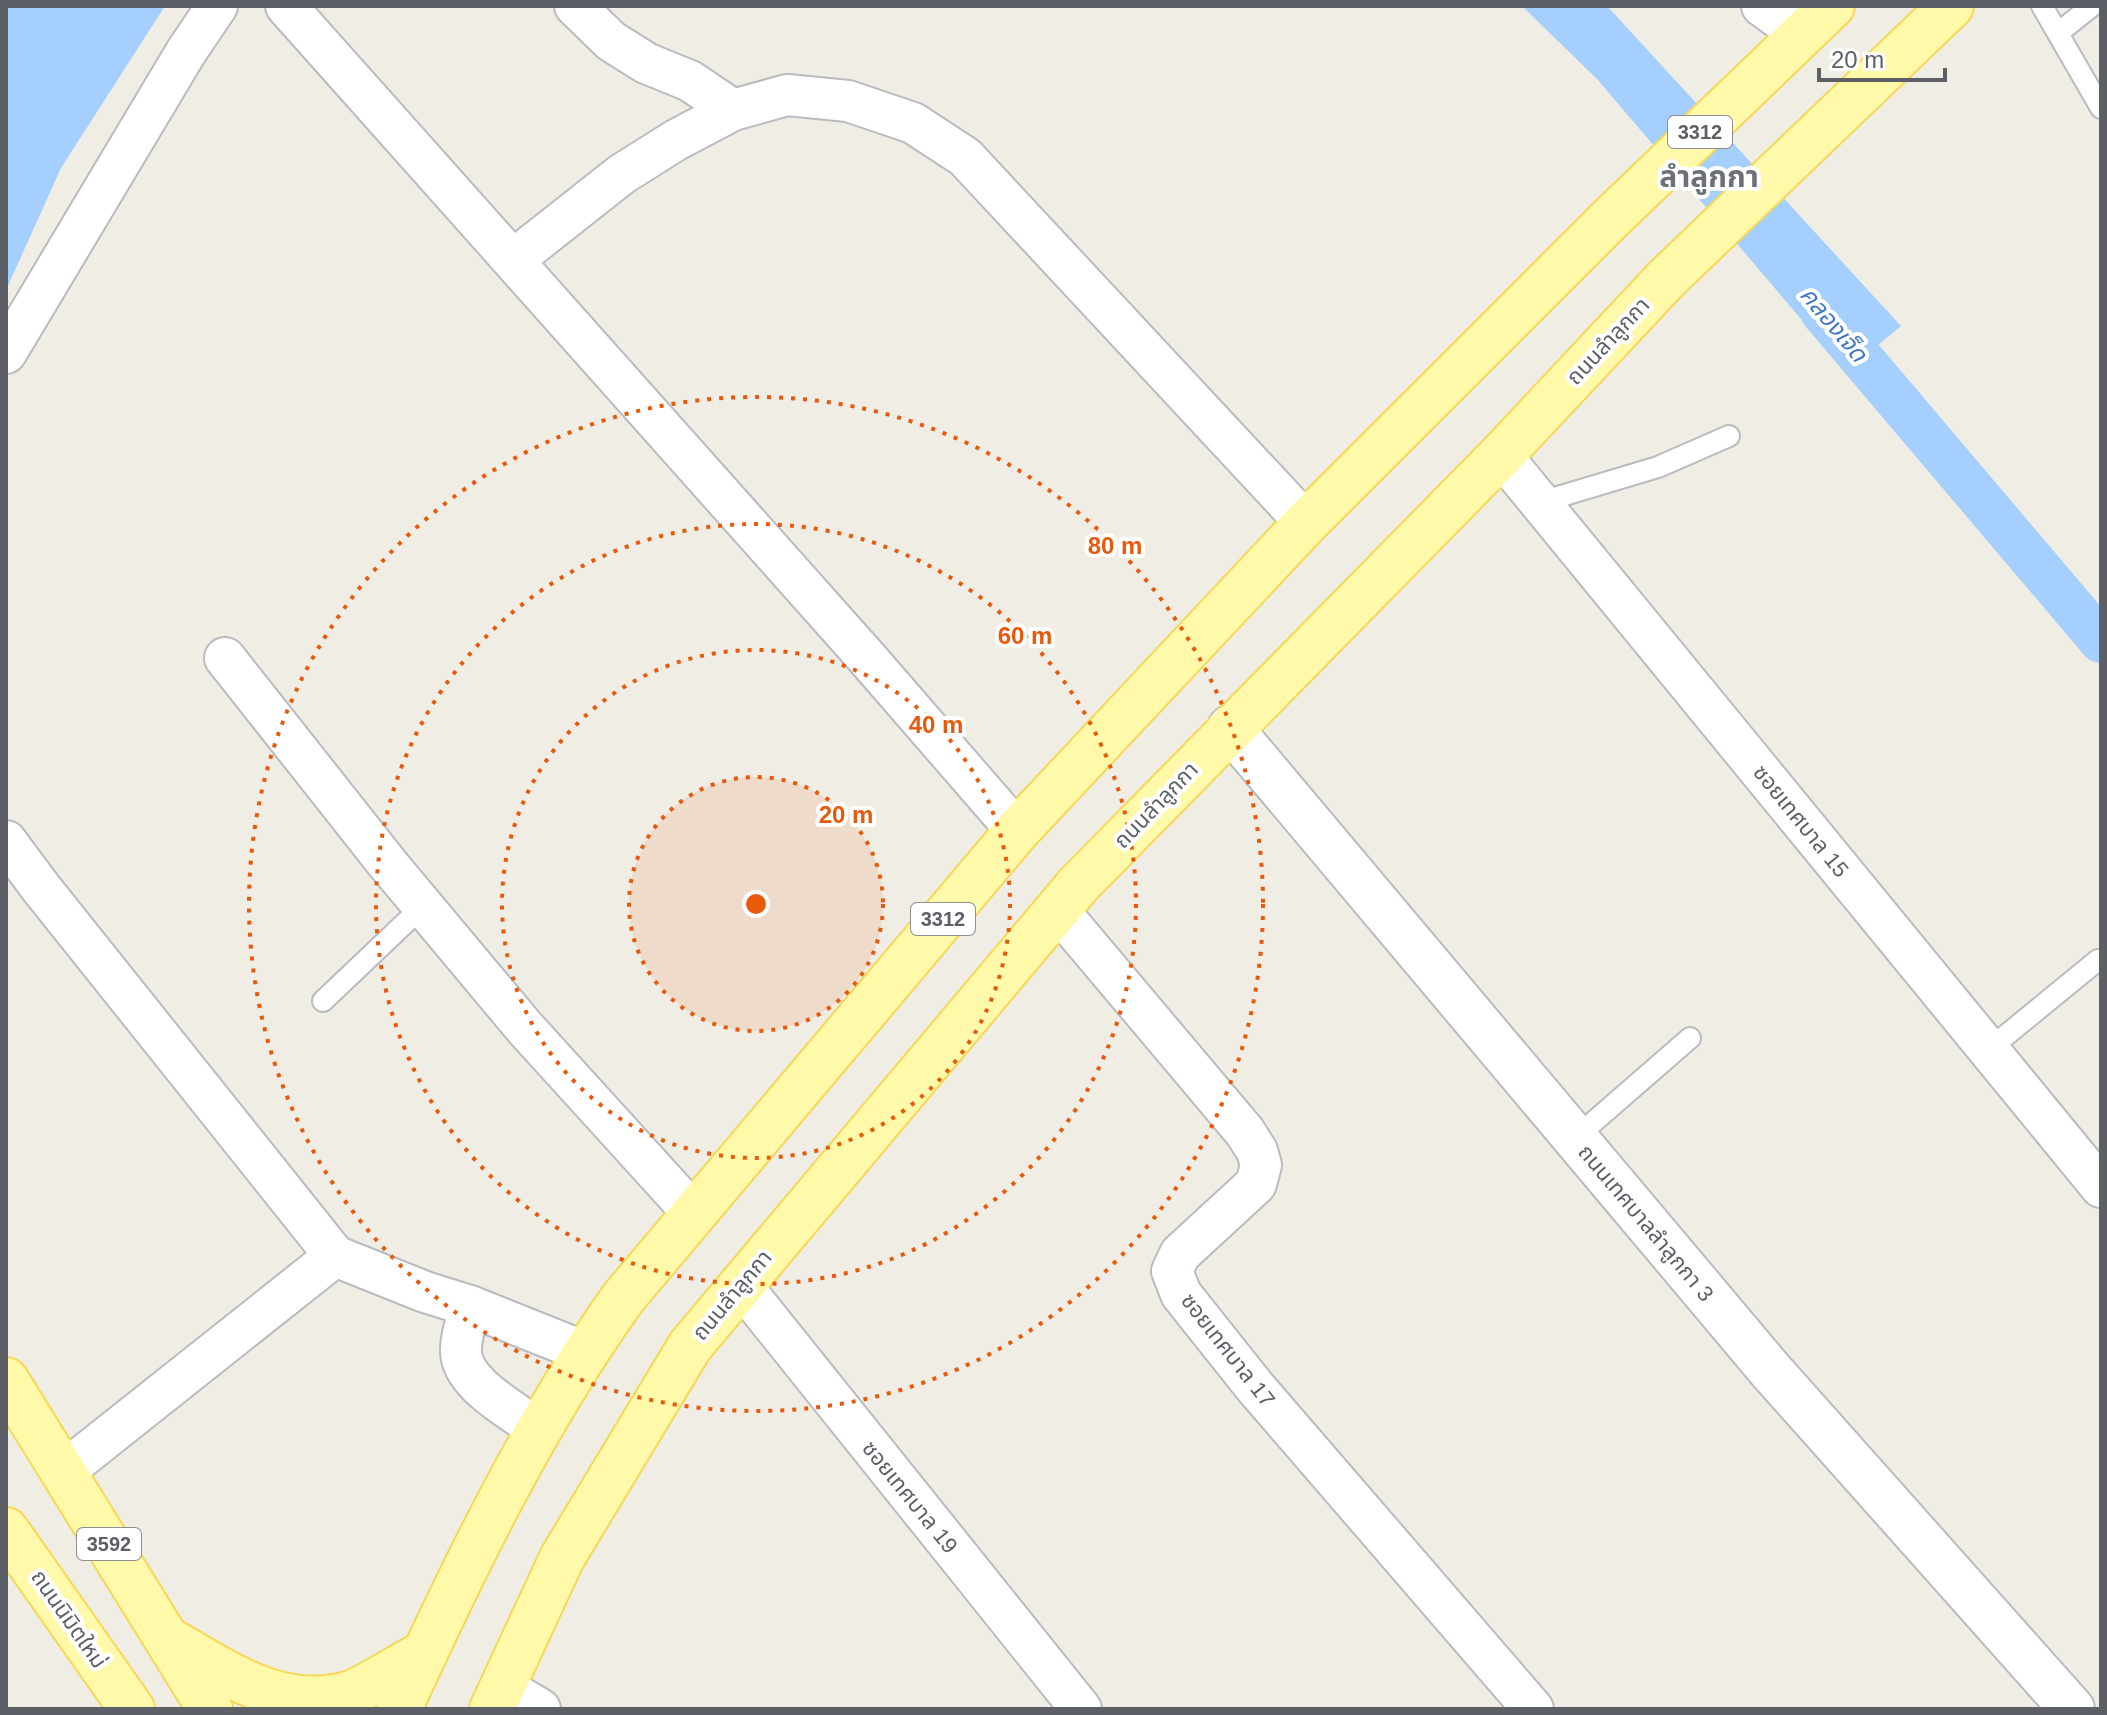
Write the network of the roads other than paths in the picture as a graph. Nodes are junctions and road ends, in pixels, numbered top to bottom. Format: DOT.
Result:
graph roads {
  1 [pos="217,6"];
  2 [pos="286,6"];
  3 [pos="575,6"];
  4 [pos="1762,6"];
  5 [pos="1951,6"];
  6 [pos="2042,6"];
  7 [pos="2092,6"];
  8 [pos="1808,29"];
  9 [pos="2058,33"];
  10 [pos="2101,108"];
  11 [pos="733,110"];
  12 [pos="513,260"];
  13 [pos="6,353"];
  14 [pos="1729,436"];
  15 [pos="1501,455"];
  16 [pos="1541,502"];
  17 [pos="1306,523"];
  18 [pos="225,658"];
  19 [pos="1230,728"];
  20 [pos="1017,831"];
  21 [pos="6,841"];
  22 [pos="423,906"];
  23 [pos="1058,910"];
  24 [pos="2098,960"];
  25 [pos="323,1001"];
  26 [pos="1690,1038"];
  27 [pos="1988,1050"];
  28 [pos="1575,1138"];
  29 [pos="2101,1187"];
  30 [pos="694,1214"];
  31 [pos="335,1256"];
  32 [pos="741,1285"];
  33 [pos="470,1306"];
  34 [pos="585,1352"];
  35 [pos="6,1380"];
  36 [pos="538,1429"];
  37 [pos="63,1472"];
  38 [pos="6,1530"];
  39 [pos="169,1640"];
  40 [pos="425,1653"];
  41 [pos="497,1698"];
  42 [pos="132,1709"];
  43 [pos="210,1709"];
  44 [pos="399,1709"];
  45 [pos="540,1709"];
  46 [pos="1081,1709"];
  47 [pos="1533,1709"];
  48 [pos="2072,1709"];
  1 -- 13 [label="street"];
  2 -- 12 [label="street"];
  3 -- 11 [label="street"];
  4 -- 8 [label="street"];
  5 -- 15 [label="main road, ถนนลำลูกกา"];
  6 -- 9 [label="lane"];
  7 -- 9 [label="lane"];
  8 -- 17 [label="main road, 3312"];
  9 -- 10 [label="lane"];
  11 -- 12 [label="street"];
  11 -- 17 [label="street"];
  12 -- 20 [label="street"];
  14 -- 16 [label="lane"];
  15 -- 16 [label="street, ซอยเทศบาล 15"];
  15 -- 19 [label="main road, ถนนลำลูกกา"];
  16 -- 27 [label="street, ซอยเทศบาล 15"];
  17 -- 20 [label="main road, 3312"];
  18 -- 22 [label="street"];
  19 -- 23 [label="main road, ถนนลำลูกกา"];
  19 -- 28 [label="street, ถนนเทศบาลลำลูกกา 3"];
  20 -- 30 [label="main road, 3312"];
  21 -- 31 [label="street"];
  22 -- 25 [label="lane"];
  22 -- 30 [label="street"];
  23 -- 32 [label="main road, ถนนลำลูกกา"];
  23 -- 47 [label="street, ซอยเทศบาล 17"];
  24 -- 27 [label="lane"];
  26 -- 28 [label="lane"];
  27 -- 29 [label="street, ซอยเทศบาล 15"];
  28 -- 48 [label="street, ถนนเทศบาลลำลูกกา 3"];
  30 -- 34 [label="main road, 3312"];
  31 -- 33 [label="street"];
  31 -- 37 [label="street"];
  32 -- 41 [label="main road, ถนนลำลูกกา"];
  32 -- 46 [label="street, ซอยเทศบาล 19"];
  33 -- 34 [label="street"];
  33 -- 36 [label="street"];
  34 -- 36 [label="main road, 3312"];
  35 -- 37 [label="main road, 3592"];
  36 -- 40 [label="main road, 3312"];
  37 -- 39 [label="main road, 3592"];
  38 -- 42 [label="main road, ถนนนิมิตใหม่"];
  39 -- 40 [label="main road"];
  39 -- 43 [label="main road, 3592"];
  40 -- 44 [label="main road, 3312"];
  41 -- 45 [label="street"];
}
